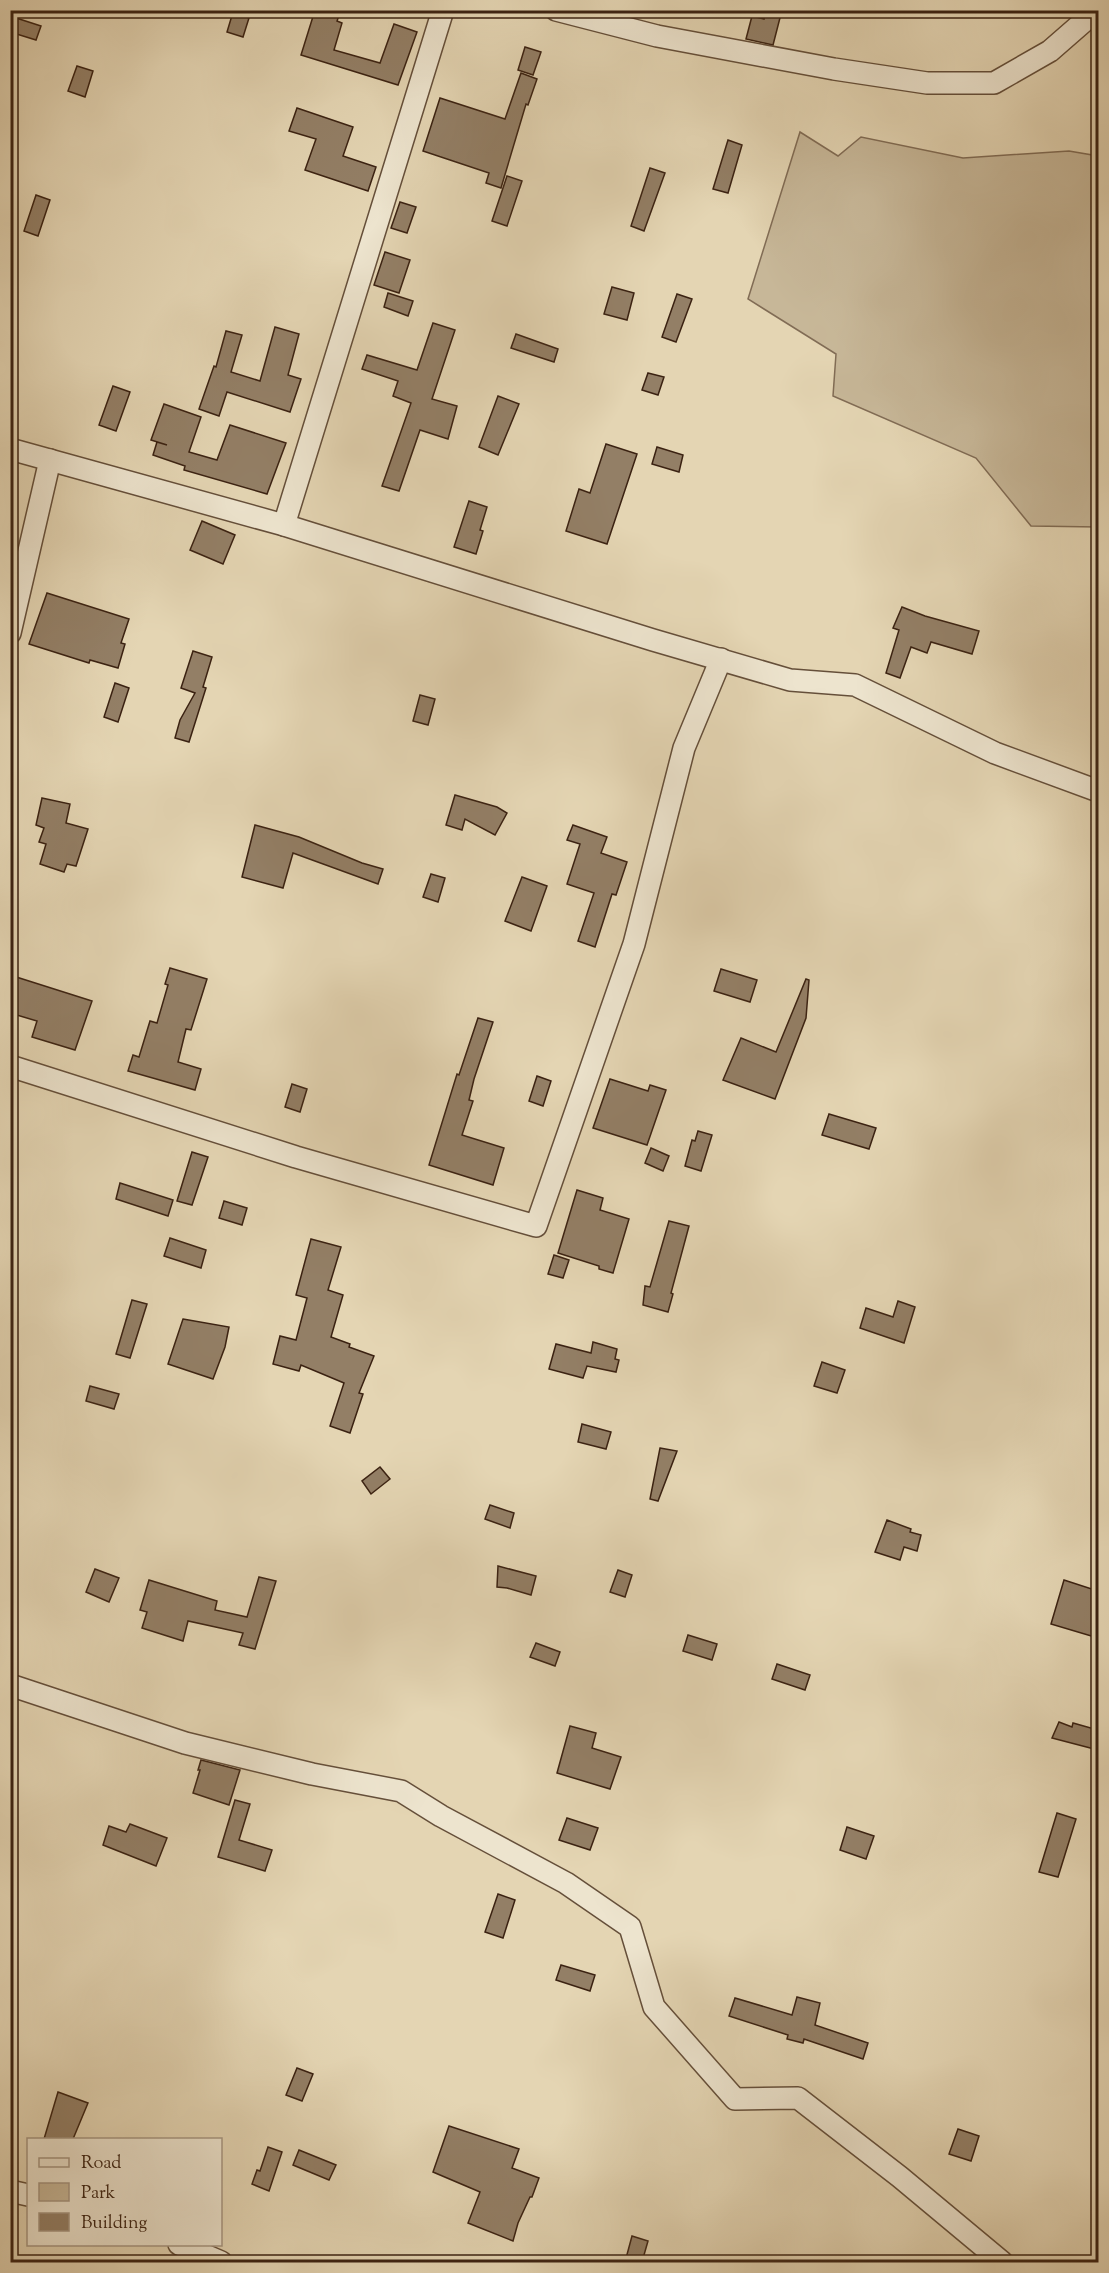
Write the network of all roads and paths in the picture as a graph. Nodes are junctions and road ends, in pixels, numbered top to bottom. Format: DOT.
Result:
graph roads {
  1 [pos="443,10"];
  2 [pos="556,10"];
  3 [pos="1097,10"];
  4 [pos="10,449"];
  5 [pos="50,460"];
  6 [pos="284,525"];
  7 [pos="10,633"];
  8 [pos="721,659"];
  9 [pos="1098,791"];
  10 [pos="10,1066"];
  11 [pos="10,1685"];
  12 [pos="10,2191"];
  13 [pos="27,2195"];
  14 [pos="184,2246"];
  15 [pos="221,2262"];
  16 [pos="1002,2262"];
  1 -- 6 [label="street"];
  2 -- 3 [label="street"];
  4 -- 5 [label="street"];
  5 -- 6 [label="street"];
  5 -- 7 [label="street"];
  6 -- 8 [label="street"];
  8 -- 9 [label="street"];
  8 -- 10 [label="street"];
  11 -- 16 [label="street"];
  12 -- 13 [label="street"];
  14 -- 15 [label="street"];
}
